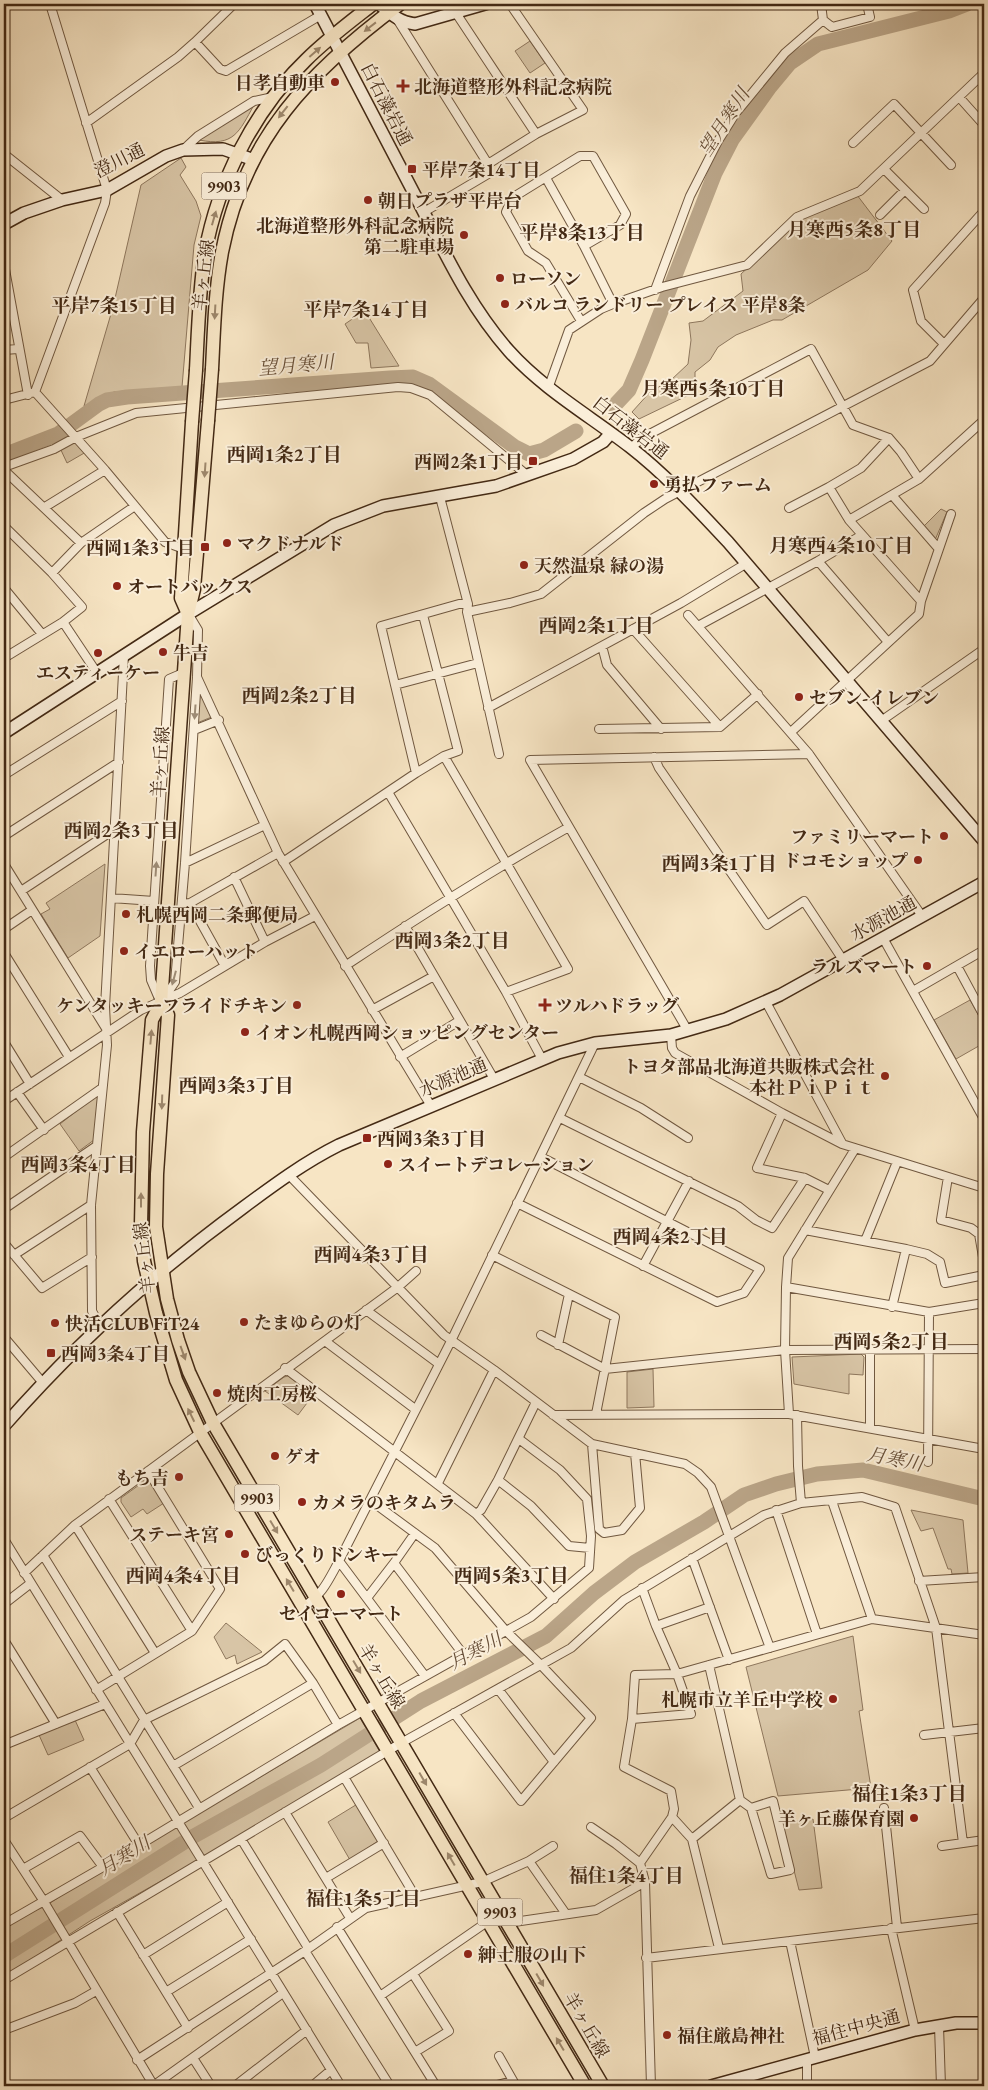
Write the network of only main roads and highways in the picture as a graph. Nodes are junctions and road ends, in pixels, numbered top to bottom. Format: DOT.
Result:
graph roads {
  1 [pos="373,4"];
  2 [pos="400,4"];
  3 [pos="389,12"];
  4 [pos="188,614"];
  5 [pos="161,1003"];
  6 [pos="585,2086"];
  7 [pos="603,2086"];
  4 -- 1 [label="main road, 羊ヶ丘線 / 9903, one-way, bridge"];
  2 -- 3 [label="main road, 羊ヶ丘線 / 9903"];
  3 -- 4 [label="main road, 羊ヶ丘線 / 9903, one-way, bridge"];
  4 -- 5 [label="main road, 羊ヶ丘線 / 9903"];
  6 -- 5 [label="main road, 羊ヶ丘線 / 9903, one-way"];
  5 -- 7 [label="main road, 羊ヶ丘線 / 9903, one-way"];
}
